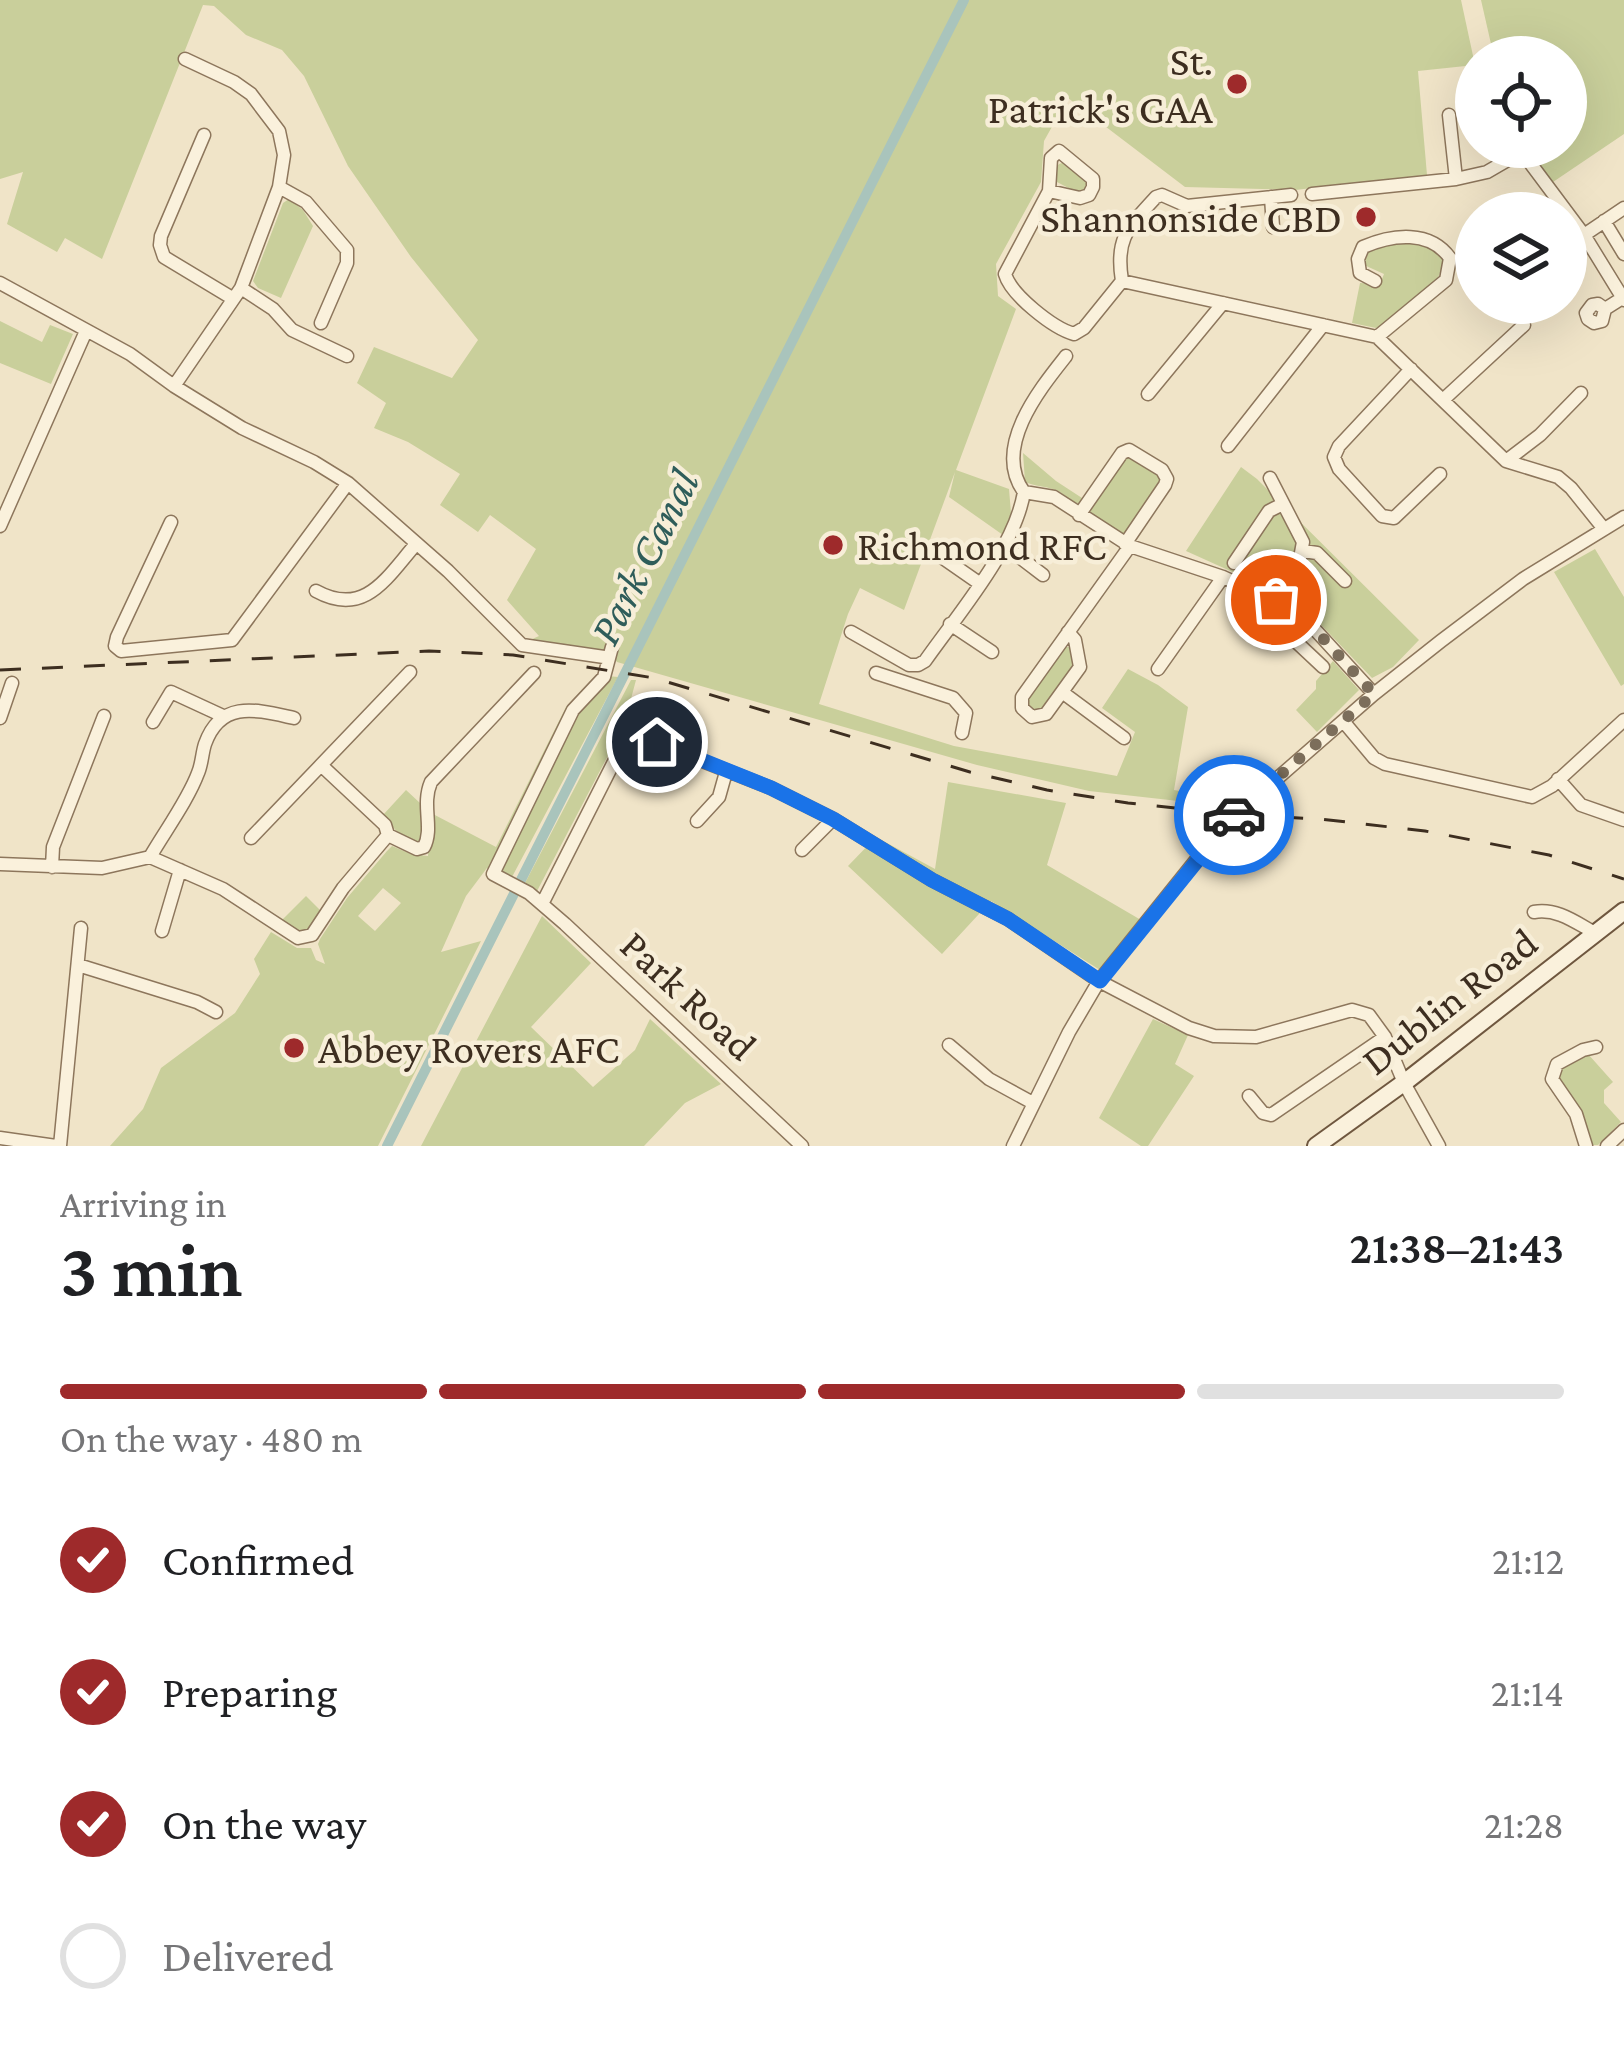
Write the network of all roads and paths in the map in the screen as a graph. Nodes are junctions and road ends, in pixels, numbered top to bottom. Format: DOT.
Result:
graph roads {
  1 [pos="185,59"];
  2 [pos="1449,115"];
  3 [pos="204,135"];
  4 [pos="1456,179"];
  5 [pos="279,187"];
  6 [pos="1049,191"];
  7 [pos="1552,192"];
  8 [pos="1312,194"];
  9 [pos="1292,195"];
  10 [pos="1270,197"];
  11 [pos="1624,208"];
  12 [pos="1604,221"];
  13 [pos="1273,226"];
  14 [pos="1587,233"];
  15 [pos="1587,240"];
  16 [pos="1624,254"];
  17 [pos="1375,280"];
  18 [pos="1122,281"];
  19 [pos="0,283"];
  20 [pos="237,293"];
  21 [pos="1624,298"];
  22 [pos="1223,303"];
  23 [pos="1605,309"];
  24 [pos="320,323"];
  25 [pos="1323,325"];
  26 [pos="1524,325"];
  27 [pos="86,331"];
  28 [pos="1377,338"];
  29 [pos="347,356"];
  30 [pos="1066,356"];
  31 [pos="1411,369"];
  32 [pos="174,386"];
  33 [pos="1581,393"];
  34 [pos="1148,394"];
  35 [pos="1444,399"];
  36 [pos="1228,446"];
  37 [pos="1506,460"];
  38 [pos="1440,474"];
  39 [pos="1270,478"];
  40 [pos="349,482"];
  41 [pos="1024,492"];
  42 [pos="1283,504"];
  43 [pos="1079,515"];
  44 [pos="1624,517"];
  45 [pos="171,522"];
  46 [pos="0,526"];
  47 [pos="1604,529"];
  48 [pos="416,544"];
  49 [pos="1128,545"];
  50 [pos="1005,546"];
  51 [pos="933,551"];
  52 [pos="1303,551"];
  53 [pos="1234,563"];
  54 [pos="1043,575"];
  55 [pos="1223,578"];
  56 [pos="1345,581"];
  57 [pos="979,583"];
  58 [pos="316,591"];
  59 [pos="1276,600"];
  60 [pos="1274,621"];
  61 [pos="950,624"];
  62 [pos="1313,628"];
  63 [pos="851,632"];
  64 [pos="1068,632"];
  65 [pos="1298,644"];
  66 [pos="992,652"];
  67 [pos="909,665"];
  68 [pos="1323,667"];
  69 [pos="1157,669"];
  70 [pos="410,672"];
  71 [pos="534,673"];
  72 [pos="876,673"];
  73 [pos="904,682"];
  74 [pos="13,683"];
  75 [pos="1062,692"];
  76 [pos="1374,694"];
  77 [pos="104,716"];
  78 [pos="223,716"];
  79 [pos="0,718"];
  80 [pos="295,718"];
  81 [pos="1624,719"];
  82 [pos="1343,721"];
  83 [pos="153,722"];
  84 [pos="962,733"];
  85 [pos="1124,738"];
  86 [pos="321,765"];
  87 [pos="726,772"];
  88 [pos="1558,779"];
  89 [pos="833,819"];
  90 [pos="697,820"];
  91 [pos="1624,820"];
  92 [pos="388,835"];
  93 [pos="251,838"];
  94 [pos="802,850"];
  95 [pos="150,857"];
  96 [pos="0,864"];
  97 [pos="52,867"];
  98 [pos="180,870"];
  99 [pos="542,904"];
  100 [pos="1624,911"];
  101 [pos="1534,912"];
  102 [pos="81,928"];
  103 [pos="162,931"];
  104 [pos="1595,933"];
  105 [pos="77,965"];
  106 [pos="1100,981"];
  107 [pos="217,1012"];
  108 [pos="1385,1037"];
  109 [pos="949,1046"];
  110 [pos="1596,1048"];
  111 [pos="1404,1083"];
  112 [pos="1249,1096"];
  113 [pos="1033,1103"];
  114 [pos="1624,1130"];
  115 [pos="0,1138"];
  116 [pos="58,1146"];
  117 [pos="802,1146"];
  118 [pos="1013,1146"];
  119 [pos="1316,1146"];
  120 [pos="1439,1146"];
  121 [pos="1586,1146"];
  122 [pos="1606,1146"];
  1 -- 5 [label="street"];
  2 -- 4 [label="street"];
  3 -- 20 [label="street"];
  4 -- 7 [label="street"];
  4 -- 8 [label="street"];
  5 -- 20 [label="street"];
  5 -- 24 [label="street"];
  6 -- 18 [label="street"];
  9 -- 10 [label="street"];
  10 -- 13 [label="street"];
  10 -- 18 [label="street"];
  11 -- 12 [label="street"];
  12 -- 14 [label="street"];
  12 -- 16 [label="street"];
  15 -- 21 [label="street"];
  17 -- 28 [label="street"];
  18 -- 22 [label="street"];
  19 -- 27 [label="street"];
  20 -- 29 [label="street"];
  20 -- 32 [label="street"];
  21 -- 23 [label="street"];
  22 -- 25 [label="street"];
  22 -- 34 [label="street"];
  25 -- 28 [label="street"];
  25 -- 36 [label="street"];
  26 -- 35 [label="street"];
  27 -- 32 [label="street"];
  27 -- 46 [label="street"];
  28 -- 31 [label="street"];
  30 -- 41 [label="street"];
  31 -- 35 [label="street"];
  31 -- 38 [label="street"];
  32 -- 40 [label="street"];
  33 -- 37 [label="street"];
  35 -- 37 [label="street"];
  37 -- 47 [label="street"];
  39 -- 42 [label="street"];
  40 -- 45 [label="street"];
  40 -- 48 [label="street"];
  41 -- 43 [label="street"];
  41 -- 50 [label="street"];
  42 -- 52 [label="street"];
  42 -- 53 [label="street"];
  43 -- 49 [label="street"];
  43 -- 49 [label="street"];
  44 -- 47 [label="street"];
  47 -- 76 [label="street"];
  48 -- 58 [label="street"];
  48 -- 99 [label="street, Park Road"];
  49 -- 55 [label="street"];
  49 -- 64 [label="street"];
  50 -- 54 [label="street"];
  50 -- 57 [label="street"];
  51 -- 57 [label="street"];
  52 -- 56 [label="street"];
  52 -- 59 [label="street"];
  55 -- 59 [label="street"];
  55 -- 69 [label="street"];
  57 -- 61 [label="street"];
  59 -- 62 [label="street"];
  60 -- 65 [label="street"];
  61 -- 66 [label="street"];
  61 -- 67 [label="street"];
  62 -- 65 [label="street"];
  62 -- 76 [label="street"];
  63 -- 67 [label="street"];
  64 -- 75 [label="street"];
  64 -- 75 [label="street"];
  65 -- 68 [label="street"];
  67 -- 73 [label="street"];
  70 -- 86 [label="street"];
  71 -- 92 [label="street"];
  72 -- 73 [label="street"];
  73 -- 84 [label="street"];
  74 -- 79 [label="street"];
  75 -- 85 [label="street"];
  76 -- 82 [label="street"];
  77 -- 97 [label="street"];
  78 -- 80 [label="street"];
  78 -- 83 [label="street"];
  78 -- 95 [label="street"];
  81 -- 88 [label="street"];
  82 -- 88 [label="street"];
  82 -- 106 [label="street"];
  86 -- 92 [label="street"];
  86 -- 93 [label="street"];
  87 -- 89 [label="street"];
  87 -- 90 [label="street"];
  87 -- 99 [label="street"];
  88 -- 91 [label="street"];
  89 -- 94 [label="street"];
  89 -- 106 [label="street"];
  92 -- 98 [label="street"];
  95 -- 97 [label="street"];
  95 -- 98 [label="street"];
  96 -- 97 [label="street"];
  98 -- 103 [label="street"];
  99 -- 117 [label="street, Park Road"];
  100 -- 104 [label="main road, Dublin Road"];
  101 -- 104 [label="street"];
  102 -- 105 [label="street"];
  104 -- 111 [label="main road, Dublin Road"];
  105 -- 107 [label="street"];
  105 -- 116 [label="street"];
  106 -- 108 [label="street"];
  106 -- 113 [label="street"];
  108 -- 111 [label="street"];
  108 -- 112 [label="street"];
  109 -- 113 [label="street"];
  110 -- 121 [label="street"];
  111 -- 119 [label="main road, Dublin Road"];
  111 -- 120 [label="street"];
  113 -- 118 [label="street"];
  114 -- 122 [label="street"];
  115 -- 116 [label="street"];
}
